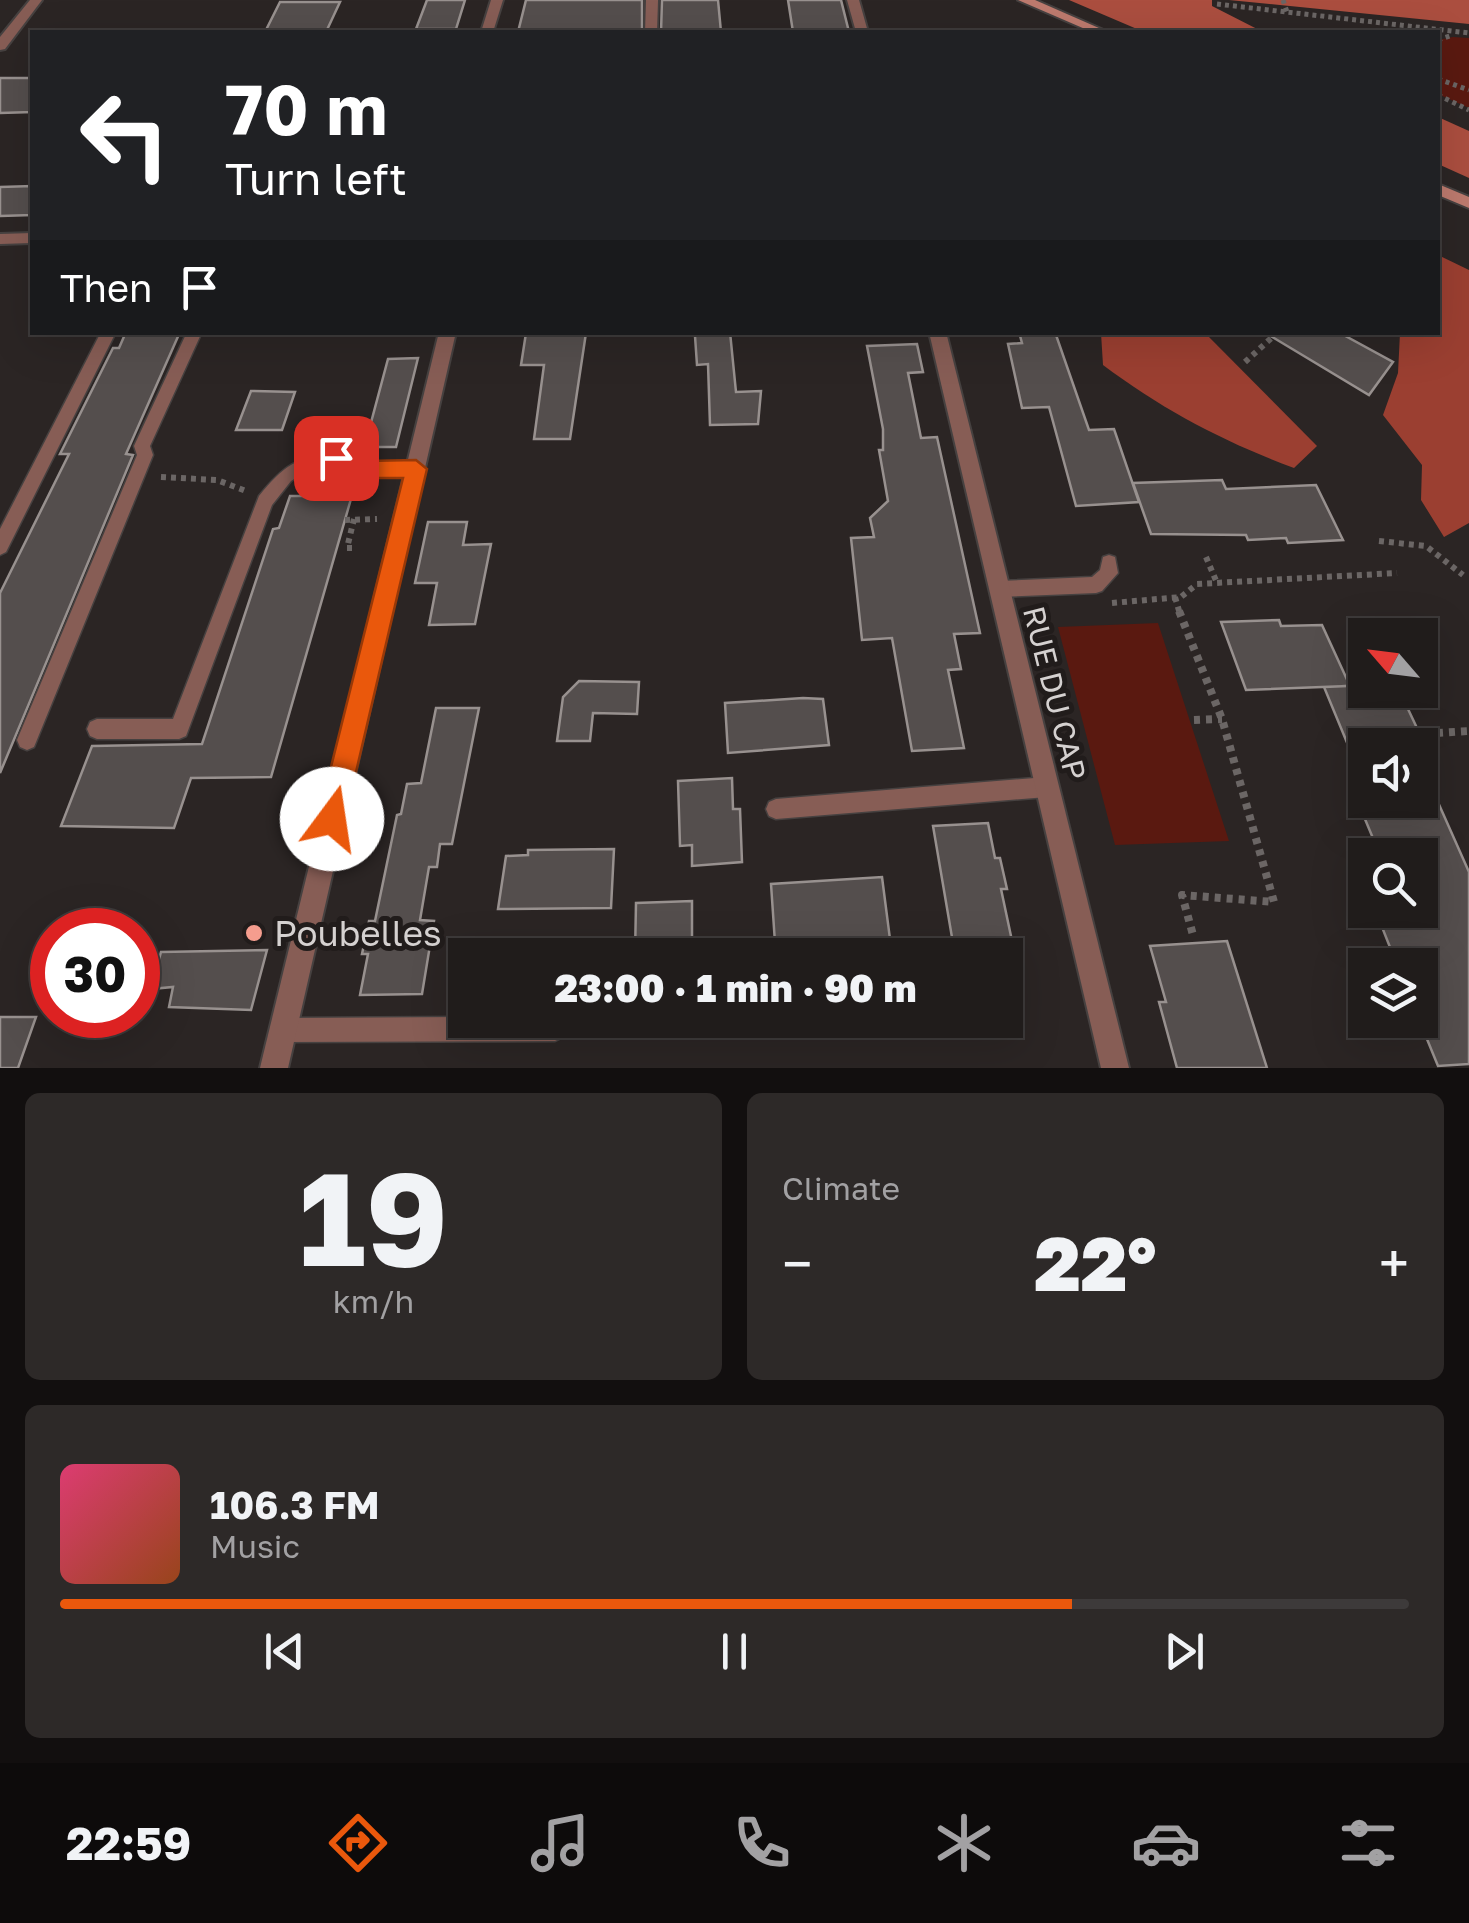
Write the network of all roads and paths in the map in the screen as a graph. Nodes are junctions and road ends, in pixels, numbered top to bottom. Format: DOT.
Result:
graph roads {
  1 [pos="36,0"];
  2 [pos="496,0"];
  3 [pos="652,0"];
  4 [pos="853,0"];
  5 [pos="1024,0"];
  6 [pos="1283,0"];
  7 [pos="1217,4"];
  8 [pos="1288,16"];
  9 [pos="488,30"];
  10 [pos="652,30"];
  11 [pos="861,30"];
  12 [pos="1097,30"];
  13 [pos="1421,30"];
  14 [pos="1440,32"];
  15 [pos="1469,35"];
  16 [pos="1440,39"];
  17 [pos="0,46"];
  18 [pos="1440,79"];
  19 [pos="1469,90"];
  20 [pos="1440,96"];
  21 [pos="1469,110"];
  22 [pos="1440,190"];
  23 [pos="1469,204"];
  24 [pos="30,238"];
  25 [pos="0,239"];
  26 [pos="107,335"];
  27 [pos="193,335"];
  28 [pos="447,335"];
  29 [pos="938,335"];
  30 [pos="1275,335"];
  31 [pos="1245,362"];
  32 [pos="416,469"];
  33 [pos="136,476"];
  34 [pos="265,501"];
  35 [pos="368,519"];
  36 [pos="1380,541"];
  37 [pos="0,548"];
  38 [pos="352,548"];
  39 [pos="1206,557"];
  40 [pos="1109,564"];
  41 [pos="1397,573"];
  42 [pos="1462,575"];
  43 [pos="1216,583"];
  44 [pos="998,589"];
  45 [pos="1175,597"];
  46 [pos="1104,604"];
  47 [pos="1222,719"];
  48 [pos="1194,720"];
  49 [pos="97,729"];
  50 [pos="1469,731"];
  51 [pos="1438,733"];
  52 [pos="27,740"];
  53 [pos="1047,787"];
  54 [pos="776,809"];
  55 [pos="1193,935"];
  56 [pos="448,1029"];
  57 [pos="282,1030"];
  58 [pos="274,1068"];
  59 [pos="1116,1068"];
  1 -- 17 [label="street"];
  2 -- 9 [label="street"];
  3 -- 10 [label="street"];
  4 -- 11 [label="street"];
  5 -- 12 [label="street"];
  6 -- 8 [label="path"];
  7 -- 8 [label="path"];
  8 -- 13 [label="path"];
  14 -- 15 [label="path"];
  15 -- 16 [label="path"];
  18 -- 19 [label="path"];
  20 -- 21 [label="path"];
  22 -- 23 [label="street"];
  24 -- 25 [label="street"];
  26 -- 37 [label="lane"];
  27 -- 33 [label="lane"];
  28 -- 32 [label="street"];
  29 -- 44 [label="street, RUE DU CAP"];
  30 -- 31 [label="path"];
  32 -- 34 [label="lane"];
  32 -- 57 [label="street"];
  33 -- 34 [label="path"];
  33 -- 52 [label="lane"];
  34 -- 49 [label="lane"];
  35 -- 38 [label="path"];
  36 -- 42 [label="path"];
  39 -- 43 [label="path"];
  40 -- 44 [label="lane"];
  41 -- 43 [label="path"];
  43 -- 45 [label="path"];
  44 -- 53 [label="street, RUE DU CAP"];
  45 -- 46 [label="path"];
  45 -- 47 [label="path"];
  47 -- 48 [label="path"];
  47 -- 55 [label="path"];
  50 -- 51 [label="path"];
  53 -- 54 [label="lane"];
  53 -- 59 [label="street, RUE DU CAP"];
  56 -- 57 [label="lane"];
  57 -- 58 [label="street"];
}
